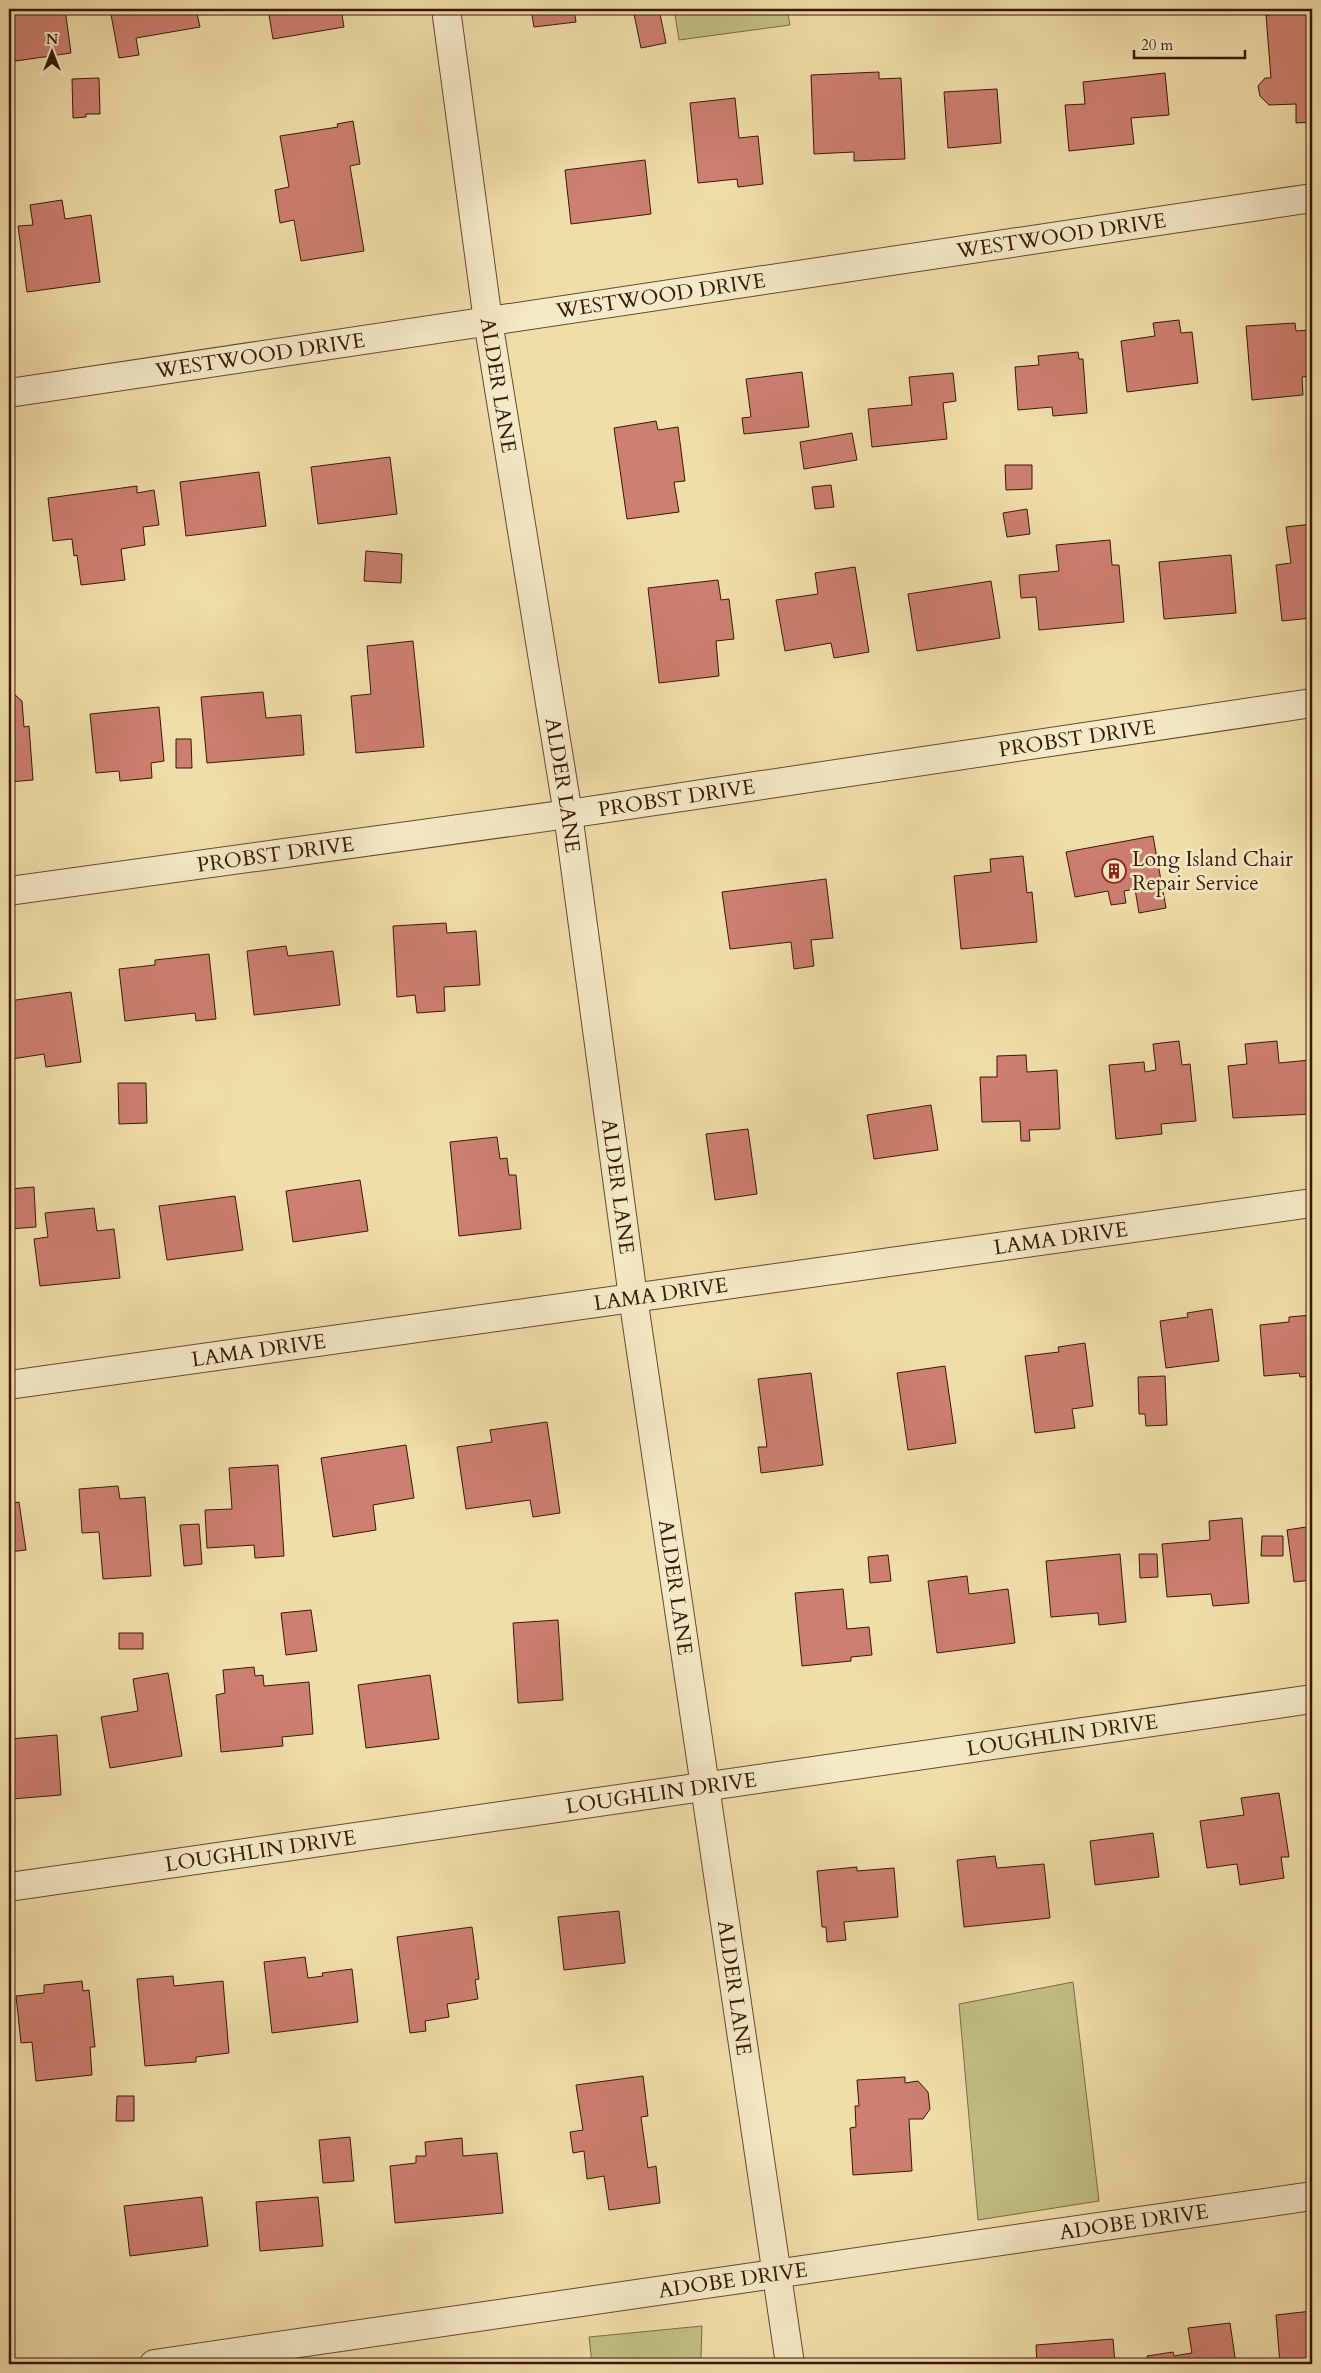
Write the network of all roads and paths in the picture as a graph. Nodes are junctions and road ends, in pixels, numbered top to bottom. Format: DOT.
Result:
graph roads {
  1 [pos="446,9"];
  2 [pos="1312,198"];
  3 [pos="488,321"];
  4 [pos="9,394"];
  5 [pos="1312,703"];
  6 [pos="568,814"];
  7 [pos="9,891"];
  8 [pos="1312,1203"];
  9 [pos="633,1297"];
  10 [pos="9,1384"];
  11 [pos="1312,1699"];
  12 [pos="705,1787"];
  13 [pos="9,1887"];
  14 [pos="1312,2196"];
  15 [pos="776,2274"];
  16 [pos="154,2364"];
  17 [pos="790,2364"];
  1 -- 3 [label="street, ALDER LANE"];
  2 -- 3 [label="street, WESTWOOD DRIVE"];
  3 -- 4 [label="street, WESTWOOD DRIVE"];
  3 -- 6 [label="street, ALDER LANE"];
  5 -- 6 [label="street, PROBST DRIVE"];
  6 -- 7 [label="street, PROBST DRIVE"];
  6 -- 9 [label="street, ALDER LANE"];
  8 -- 9 [label="street, LAMA DRIVE"];
  9 -- 10 [label="street, LAMA DRIVE"];
  9 -- 12 [label="street, ALDER LANE"];
  11 -- 12 [label="street, LOUGHLIN DRIVE"];
  12 -- 13 [label="street, LOUGHLIN DRIVE"];
  12 -- 15 [label="street, ALDER LANE"];
  14 -- 15 [label="street, ADOBE DRIVE"];
  15 -- 16 [label="street, ADOBE DRIVE"];
  15 -- 17 [label="street, ALDER LANE"];
}
